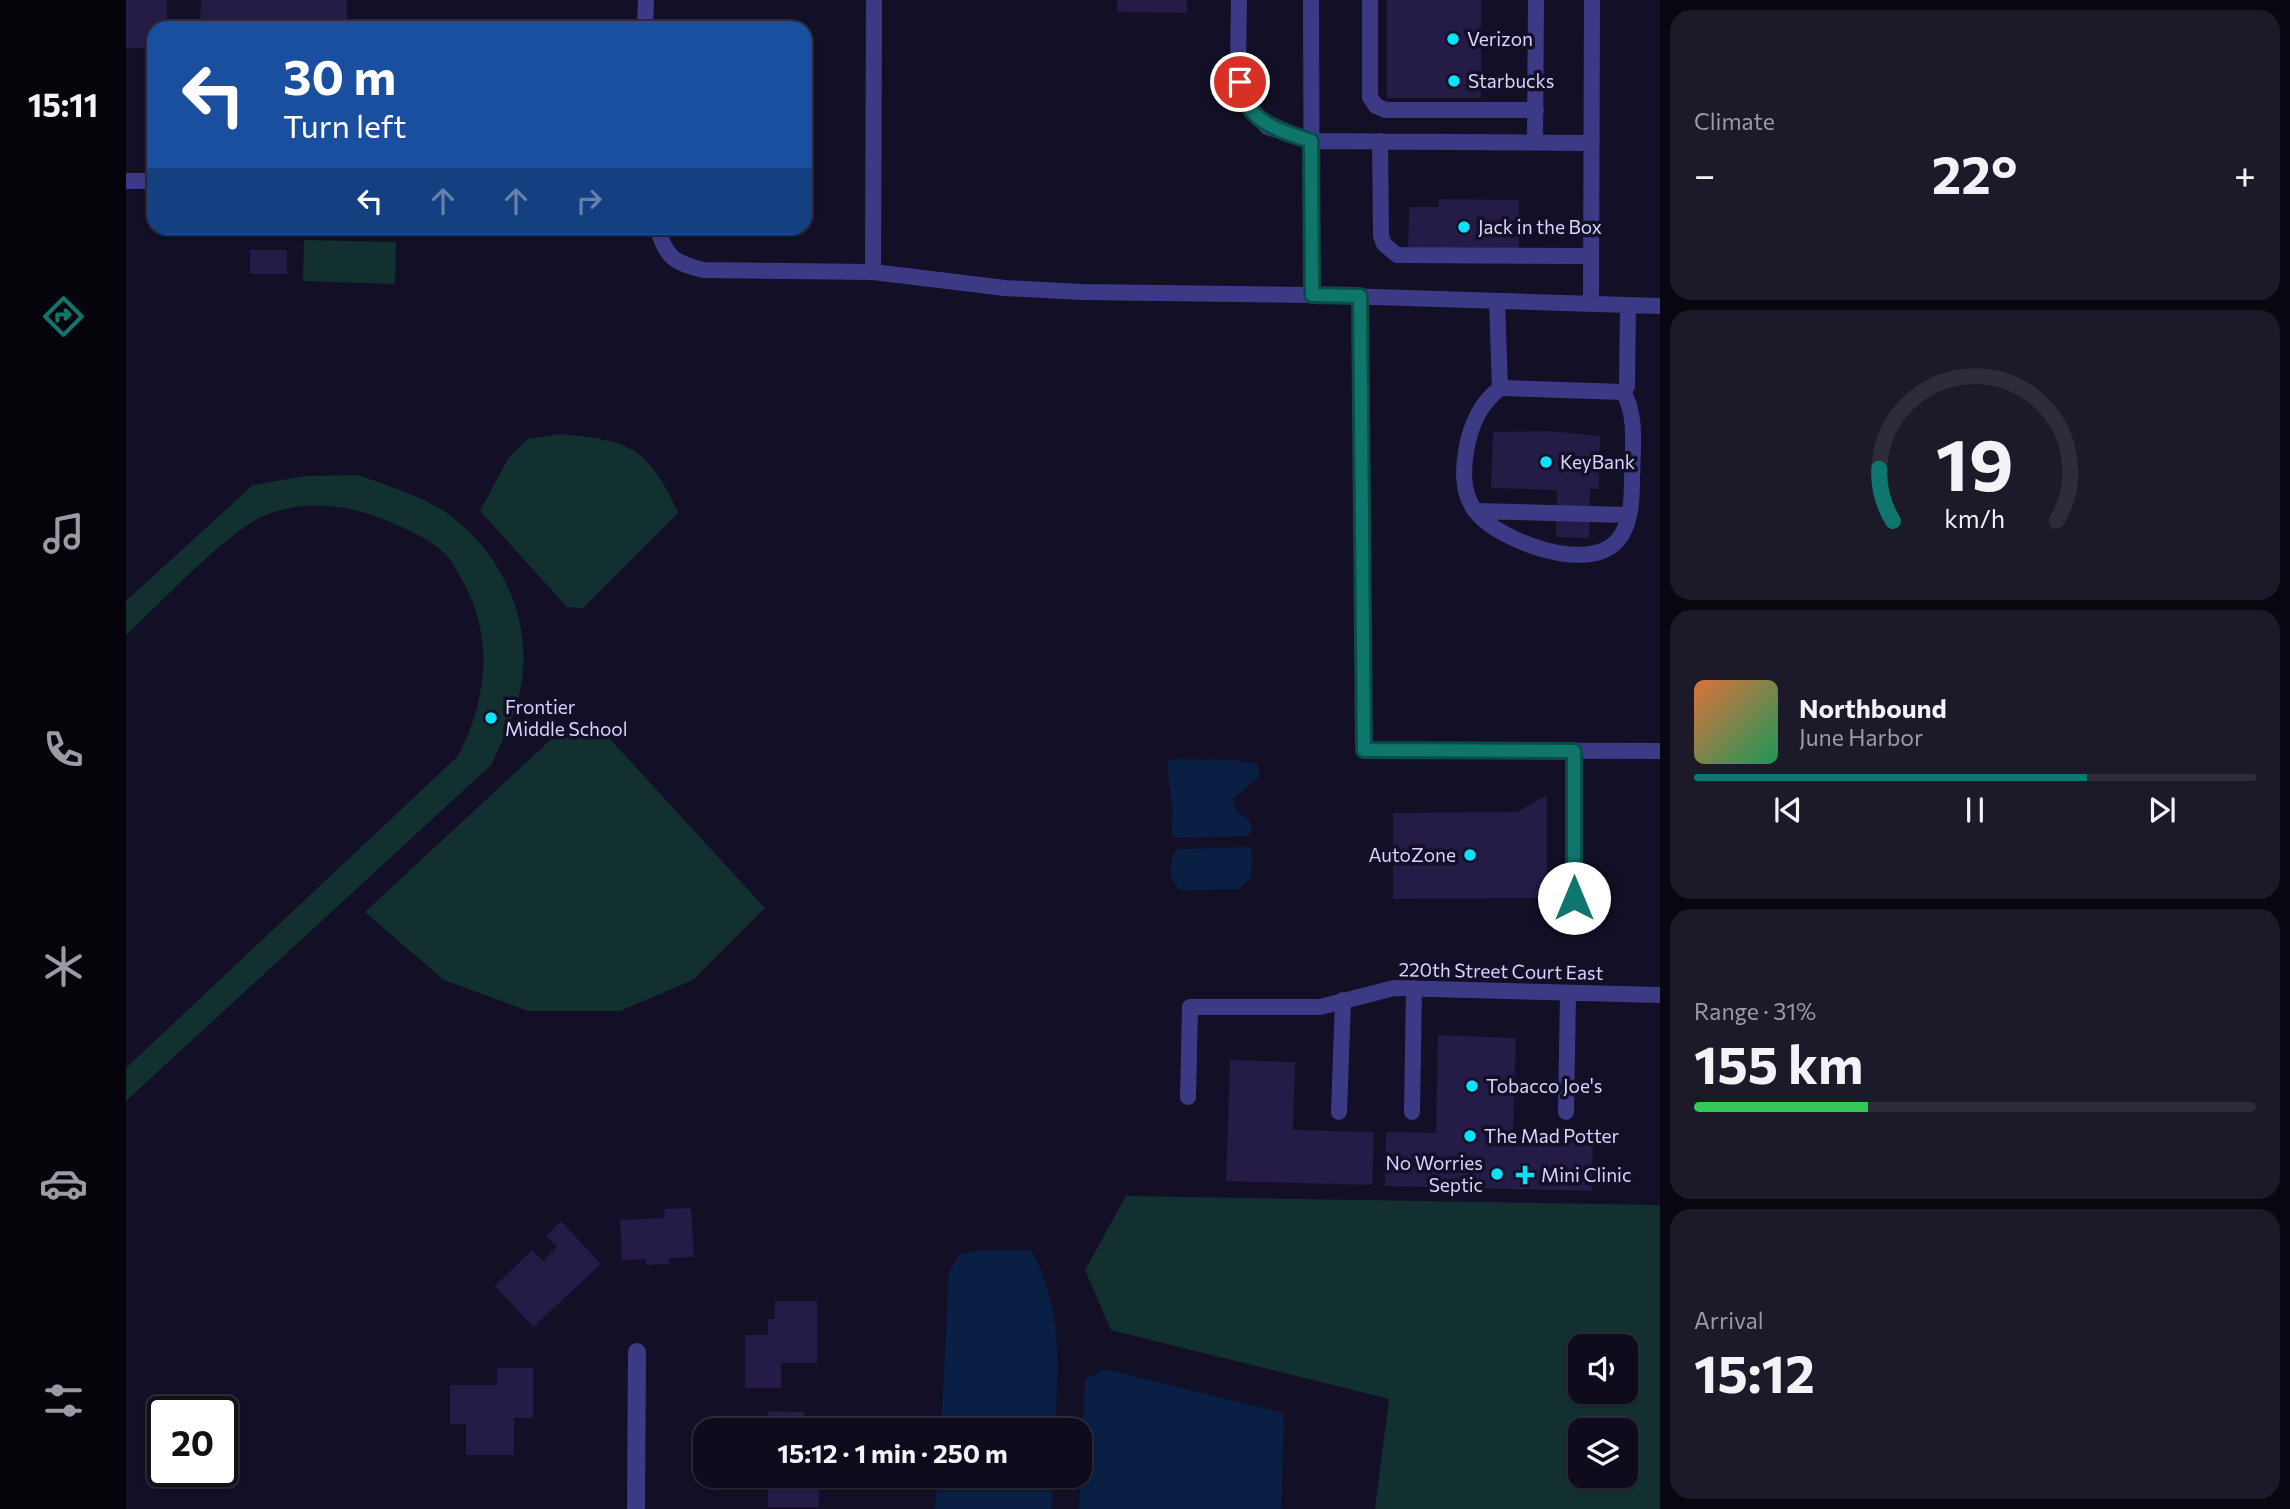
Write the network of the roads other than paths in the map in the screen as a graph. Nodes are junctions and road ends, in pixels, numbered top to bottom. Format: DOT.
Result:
graph roads {
  1 [pos="646,0"];
  2 [pos="874,0"];
  3 [pos="1239,0"];
  4 [pos="1311,0"];
  5 [pos="1370,0"];
  6 [pos="1536,0"];
  7 [pos="1592,0"];
  8 [pos="645,21"];
  9 [pos="1536,110"];
  10 [pos="1311,141"];
  11 [pos="1380,141"];
  12 [pos="1535,142"];
  13 [pos="1592,143"];
  14 [pos="126,181"];
  15 [pos="147,181"];
  16 [pos="659,235"];
  17 [pos="1591,256"];
  18 [pos="873,272"];
  19 [pos="1312,295"];
  20 [pos="1360,296"];
  21 [pos="1497,301"];
  22 [pos="1591,304"];
  23 [pos="1628,305"];
  24 [pos="1660,306"];
  25 [pos="1500,388"];
  26 [pos="1623,392"];
  27 [pos="1475,511"];
  28 [pos="1628,515"];
  29 [pos="1574,751"];
  30 [pos="1660,751"];
  31 [pos="1574,898"];
  32 [pos="1415,988"];
  33 [pos="1568,994"];
  34 [pos="1660,995"];
  35 [pos="1343,1000"];
  36 [pos="1188,1097"];
  37 [pos="1339,1112"];
  38 [pos="1412,1112"];
  39 [pos="1566,1112"];
  40 [pos="637,1352"];
  41 [pos="636,1509"];
  1 -- 8 [label="lane"];
  2 -- 18 [label="lane"];
  3 -- 10 [label="lane"];
  4 -- 10 [label="lane"];
  5 -- 9 [label="lane"];
  6 -- 9 [label="lane"];
  7 -- 13 [label="lane"];
  9 -- 12 [label="lane"];
  10 -- 11 [label="lane"];
  10 -- 19 [label="lane"];
  11 -- 12 [label="lane"];
  11 -- 17 [label="lane"];
  12 -- 13 [label="lane"];
  13 -- 17 [label="lane"];
  14 -- 15 [label="lane"];
  16 -- 18 [label="lane"];
  17 -- 22 [label="lane"];
  18 -- 19 [label="lane"];
  19 -- 20 [label="lane"];
  20 -- 21 [label="lane"];
  20 -- 29 [label="lane"];
  21 -- 22 [label="lane"];
  21 -- 25 [label="lane"];
  22 -- 23 [label="lane"];
  23 -- 24 [label="lane"];
  23 -- 26 [label="lane"];
  25 -- 26 [label="lane"];
  25 -- 27 [label="lane"];
  26 -- 28 [label="lane"];
  27 -- 28 [label="lane"];
  27 -- 28 [label="lane"];
  29 -- 30 [label="lane"];
  29 -- 31 [label="lane"];
  32 -- 33 [label="lane, 220th Street Court East"];
  32 -- 35 [label="lane, 220th Street Court East"];
  32 -- 38 [label="lane"];
  33 -- 34 [label="lane, 220th Street Court East"];
  33 -- 39 [label="lane"];
  35 -- 36 [label="lane, 220th Street Court East"];
  35 -- 37 [label="lane"];
  40 -- 41 [label="street"];
}
